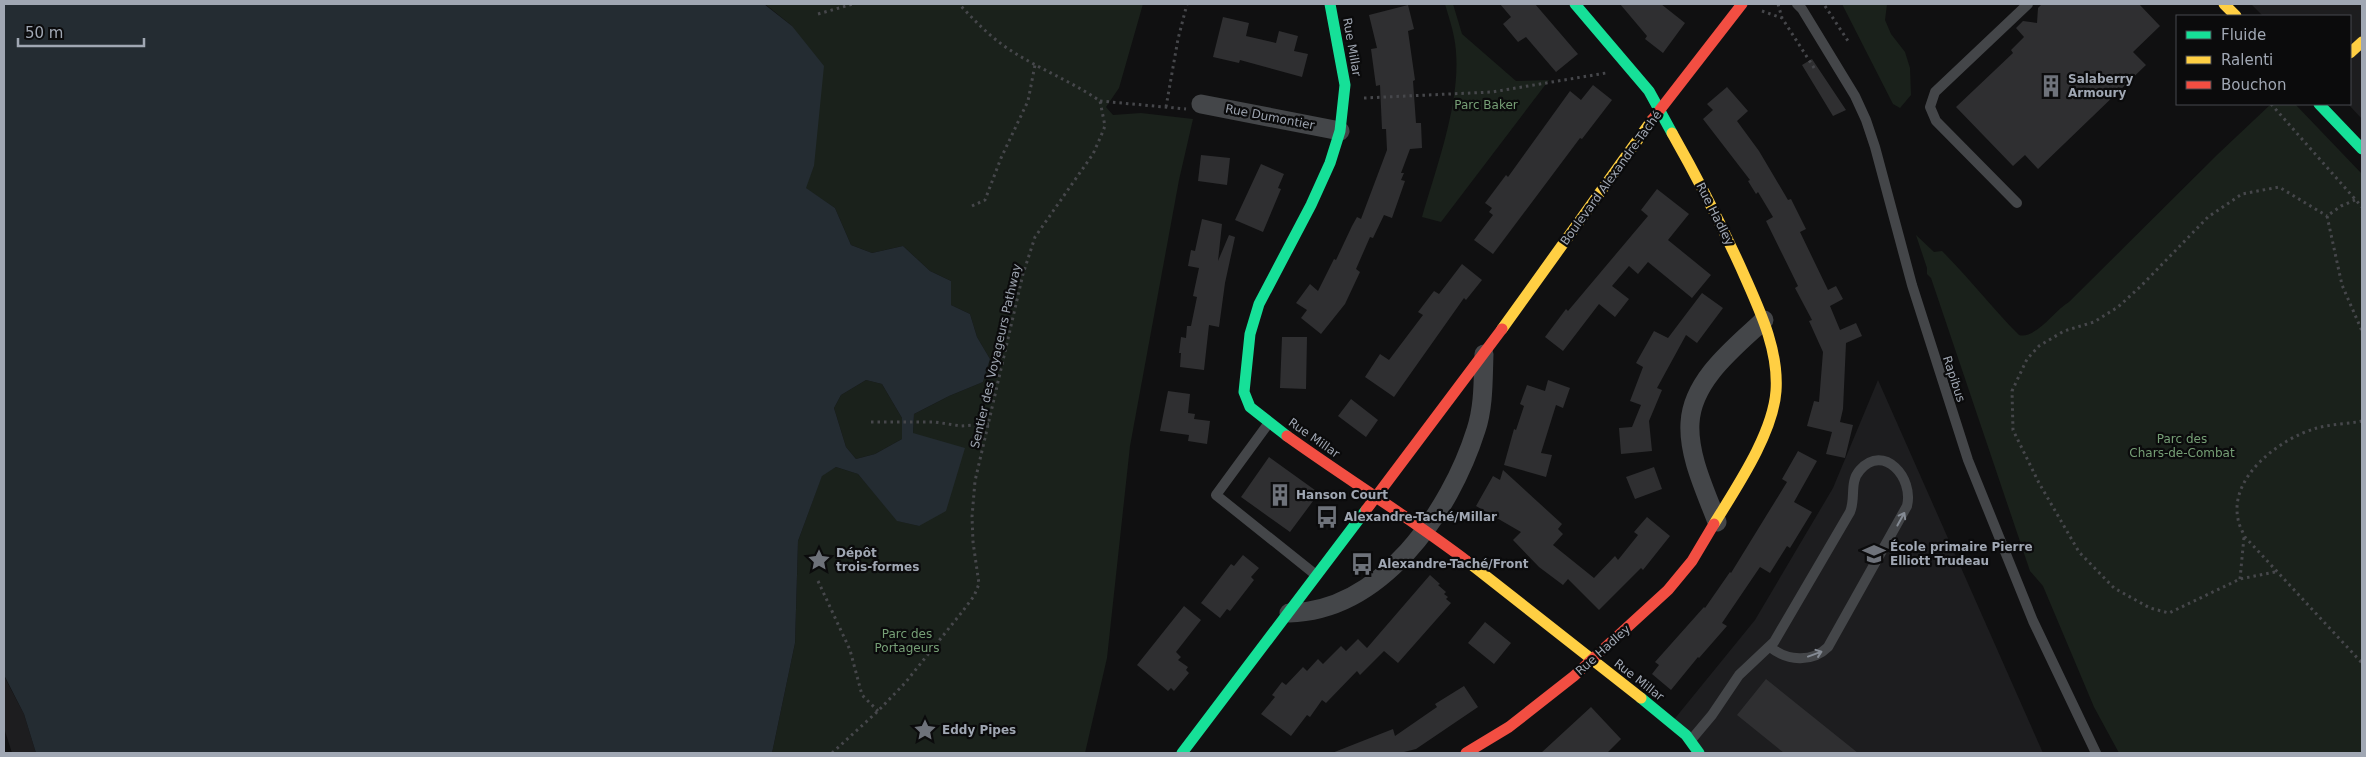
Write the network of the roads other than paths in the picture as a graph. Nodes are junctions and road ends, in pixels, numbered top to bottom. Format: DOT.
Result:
graph roads {
  1 [pos="1330,4"];
  2 [pos="1575,4"];
  3 [pos="1742,4"];
  4 [pos="2028,4"];
  5 [pos="1800,5"];
  6 [pos="2222,6"];
  7 [pos="2235,15"];
  8 [pos="2362,42"];
  9 [pos="2351,52"];
  10 [pos="1200,104"];
  11 [pos="2320,105"];
  12 [pos="1660,111"];
  13 [pos="1340,130"];
  14 [pos="2362,149"];
  15 [pos="2017,204"];
  16 [pos="1764,320"];
  17 [pos="1484,354"];
  18 [pos="1268,423"];
  19 [pos="1376,496"];
  20 [pos="1717,522"];
  21 [pos="1426,530"];
  22 [pos="1317,576"];
  23 [pos="1288,613"];
  24 [pos="1770,647"];
  25 [pos="1593,660"];
  26 [pos="1690,741"];
  27 [pos="1698,752"];
  28 [pos="1182,753"];
  29 [pos="1466,753"];
  30 [pos="2096,753"];
  1 -- 13 [label="street, Rue Millar"];
  2 -- 12 [label="street"];
  3 -- 12 [label="street, Boulevard Alexandre-Taché"];
  4 -- 15 [label="lane"];
  5 -- 30 [label="lane, Rapibus"];
  6 -- 7 [label="street"];
  8 -- 9 [label="street"];
  10 -- 13 [label="street, Rue Dumontier"];
  11 -- 14 [label="street"];
  12 -- 16 [label="street, Rue Hadley"];
  12 -- 17 [label="street, Boulevard Alexandre-Taché"];
  13 -- 18 [label="street, Rue Millar"];
  16 -- 20 [label="street, Rue Hadley"];
  16 -- 20 [label="street"];
  17 -- 19 [label="street, Boulevard Alexandre-Taché"];
  17 -- 21 [label="street"];
  18 -- 19 [label="street, Rue Millar"];
  18 -- 22 [label="lane"];
  19 -- 21 [label="street, Rue Millar"];
  19 -- 22 [label="street, Boulevard Alexandre-Taché"];
  20 -- 25 [label="street, Rue Hadley"];
  21 -- 23 [label="street"];
  21 -- 25 [label="street, Rue Millar"];
  22 -- 23 [label="street, Boulevard Alexandre-Taché"];
  23 -- 28 [label="street, Boulevard Alexandre-Taché"];
  24 -- 24 [label="lane, one-way"];
  24 -- 26 [label="lane"];
  25 -- 26 [label="street, Rue Millar"];
  25 -- 29 [label="street, Rue Hadley"];
  26 -- 27 [label="street, Rue Millar"];
}
